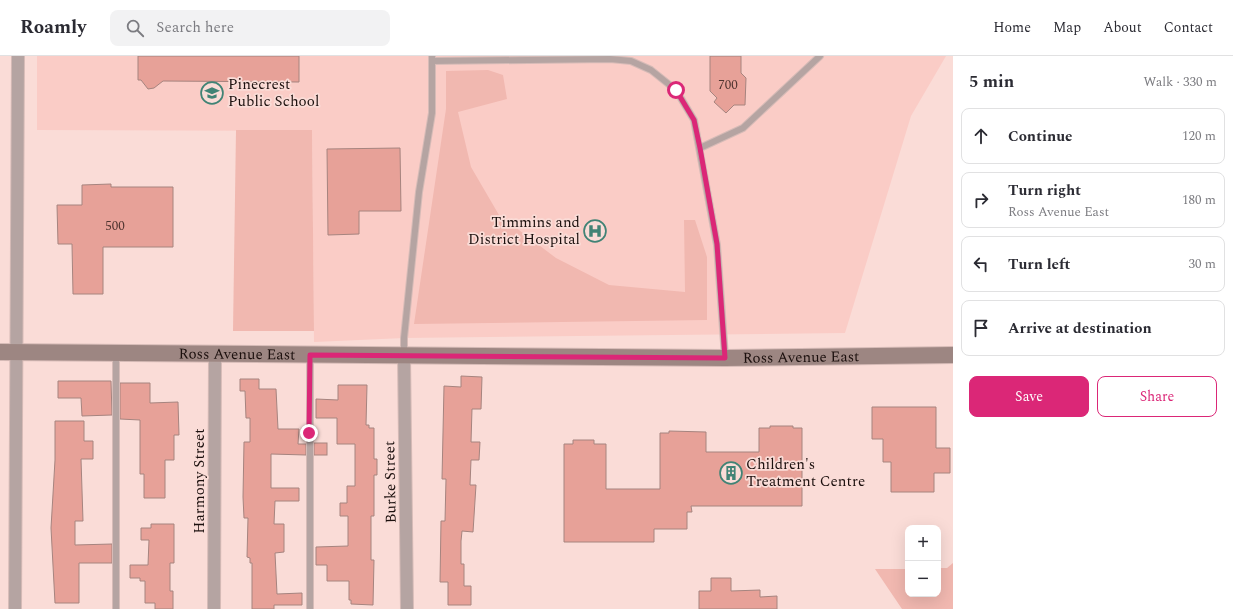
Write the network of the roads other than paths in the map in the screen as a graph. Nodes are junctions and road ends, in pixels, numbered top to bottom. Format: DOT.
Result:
graph roads {
  1 [pos="18,56"];
  2 [pos="820,56"];
  3 [pos="432,58"];
  4 [pos="700,148"];
  5 [pos="0,352"];
  6 [pos="16,352"];
  7 [pos="116,353"];
  8 [pos="216,354"];
  9 [pos="310,355"];
  10 [pos="953,355"];
  11 [pos="404,356"];
  12 [pos="920,356"];
  13 [pos="725,358"];
  14 [pos="953,367"];
  15 [pos="15,609"];
  16 [pos="116,609"];
  17 [pos="214,609"];
  18 [pos="310,609"];
  19 [pos="407,609"];
  1 -- 6 [label="street"];
  2 -- 4 [label="lane"];
  3 -- 4 [label="lane"];
  3 -- 11 [label="lane"];
  4 -- 13 [label="lane"];
  5 -- 6 [label="main road, Ross Avenue East"];
  6 -- 7 [label="main road, Ross Avenue East"];
  6 -- 15 [label="street"];
  7 -- 8 [label="main road, Ross Avenue East"];
  7 -- 16 [label="lane"];
  8 -- 9 [label="main road, Ross Avenue East"];
  8 -- 17 [label="street, Harmony Street"];
  9 -- 11 [label="main road, Ross Avenue East"];
  9 -- 18 [label="lane"];
  10 -- 12 [label="main road, Ross Avenue East"];
  11 -- 13 [label="main road, Ross Avenue East"];
  11 -- 19 [label="street, Burke Street"];
  12 -- 13 [label="main road, Ross Avenue East"];
  12 -- 14 [label="main road"];
}
